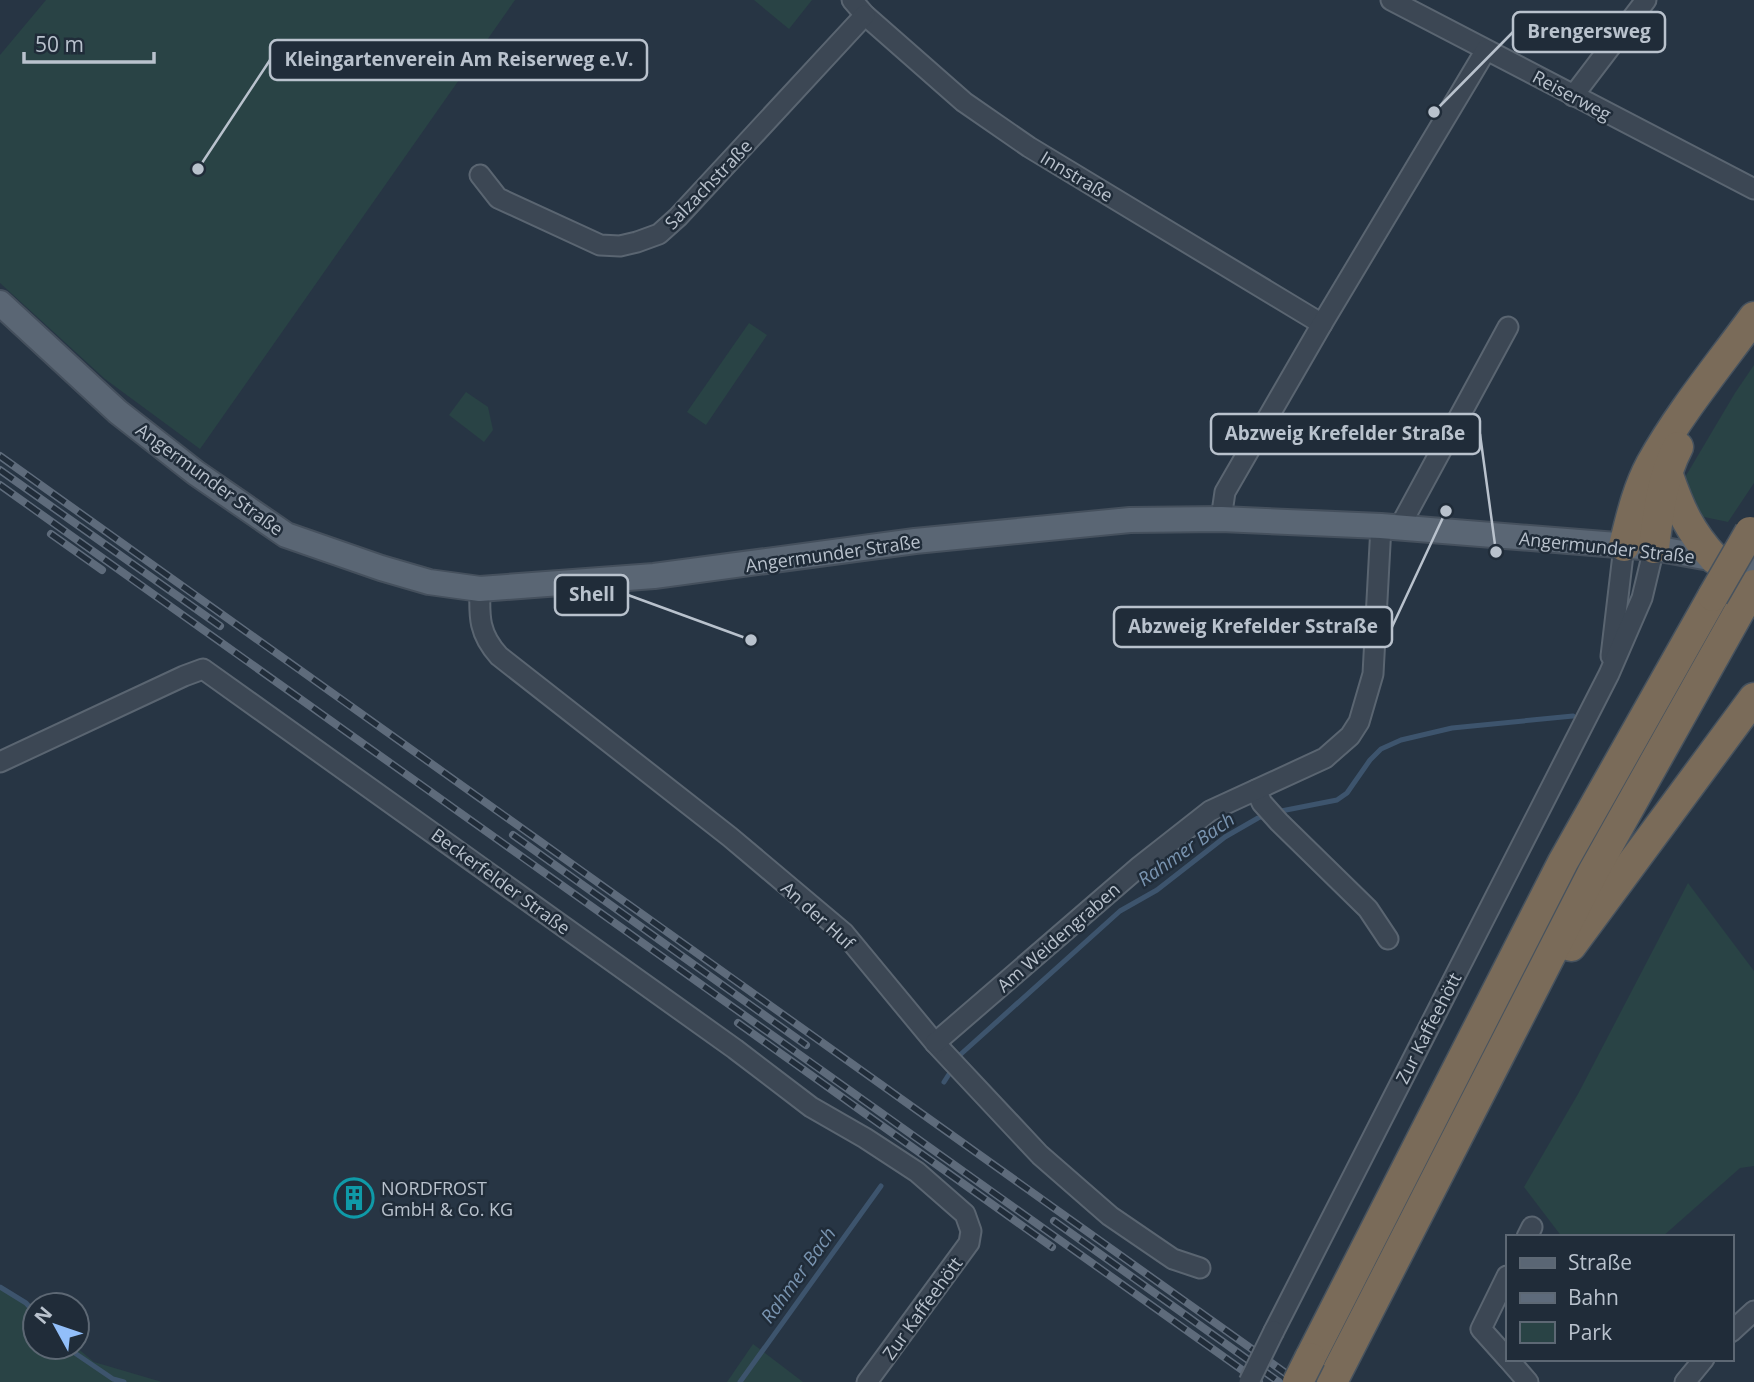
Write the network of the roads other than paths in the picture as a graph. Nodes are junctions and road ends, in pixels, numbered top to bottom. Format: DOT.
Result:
graph roads {
  1 [pos="852,0"];
  2 [pos="1391,0"];
  3 [pos="1646,0"];
  4 [pos="865,15"];
  5 [pos="1486,50"];
  6 [pos="1573,96"];
  7 [pos="480,175"];
  8 [pos="1754,189"];
  9 [pos="0,303"];
  10 [pos="1754,317"];
  11 [pos="1322,324"];
  12 [pos="1508,327"];
  13 [pos="1754,340"];
  14 [pos="1668,475"];
  15 [pos="1221,519"];
  16 [pos="1390,527"];
  17 [pos="1752,529"];
  18 [pos="1624,546"];
  19 [pos="1654,548"];
  20 [pos="1715,559"];
  21 [pos="1754,566"];
  22 [pos="480,589"];
  23 [pos="1748,596"];
  24 [pos="1609,674"];
  25 [pos="1754,698"];
  26 [pos="0,762"];
  27 [pos="1259,797"];
  28 [pos="1388,939"];
  29 [pos="1517,1020"];
  30 [pos="941,1050"];
  31 [pos="971,1231"];
  32 [pos="1200,1268"];
  33 [pos="1506,1278"];
  34 [pos="1754,1311"];
  35 [pos="1733,1330"];
  36 [pos="1506,1357"];
  37 [pos="1510,1361"];
  38 [pos="1702,1361"];
  39 [pos="1304,1370"];
  40 [pos="1334,1377"];
  41 [pos="867,1382"];
  42 [pos="1249,1382"];
  43 [pos="1528,1382"];
  44 [pos="1685,1382"];
  1 -- 4 [label="street, Innstraße"];
  2 -- 5 [label="street, Reiserweg"];
  3 -- 6 [label="street"];
  4 -- 7 [label="street, Salzachstraße"];
  4 -- 11 [label="street, Innstraße"];
  5 -- 6 [label="street, Reiserweg"];
  5 -- 11 [label="street"];
  6 -- 8 [label="street, Reiserweg"];
  9 -- 22 [label="main road, Angermunder Straße"];
  10 -- 18 [label="highway"];
  11 -- 15 [label="street"];
  12 -- 16 [label="street"];
  13 -- 14 [label="highway"];
  14 -- 19 [label="highway"];
  14 -- 20 [label="highway"];
  15 -- 16 [label="main road, Angermunder Straße"];
  15 -- 22 [label="main road, Angermunder Straße"];
  16 -- 18 [label="main road, Angermunder Straße"];
  16 -- 27 [label="street, Am Weidengraben"];
  17 -- 39 [label="highway, bridge"];
  18 -- 19 [label="main road, Angermunder Straße"];
  18 -- 24 [label="street, Zur Kaffeehött"];
  19 -- 20 [label="main road, Angermunder Straße"];
  19 -- 24 [label="street, Zur Kaffeehött"];
  20 -- 21 [label="main road, Angermunder Straße"];
  22 -- 30 [label="street, An der Huf"];
  23 -- 29 [label="highway"];
  24 -- 42 [label="street, Zur Kaffeehött, bridge"];
  25 -- 29 [label="highway"];
  26 -- 31 [label="street, Beckerfelder Straße"];
  27 -- 28 [label="street"];
  27 -- 30 [label="street, Am Weidengraben"];
  29 -- 40 [label="highway"];
  30 -- 32 [label="street, An der Huf"];
  31 -- 41 [label="street, Zur Kaffeehött"];
  33 -- 36 [label="street"];
  34 -- 35 [label="street"];
  37 -- 43 [label="street"];
  38 -- 44 [label="street"];
}
